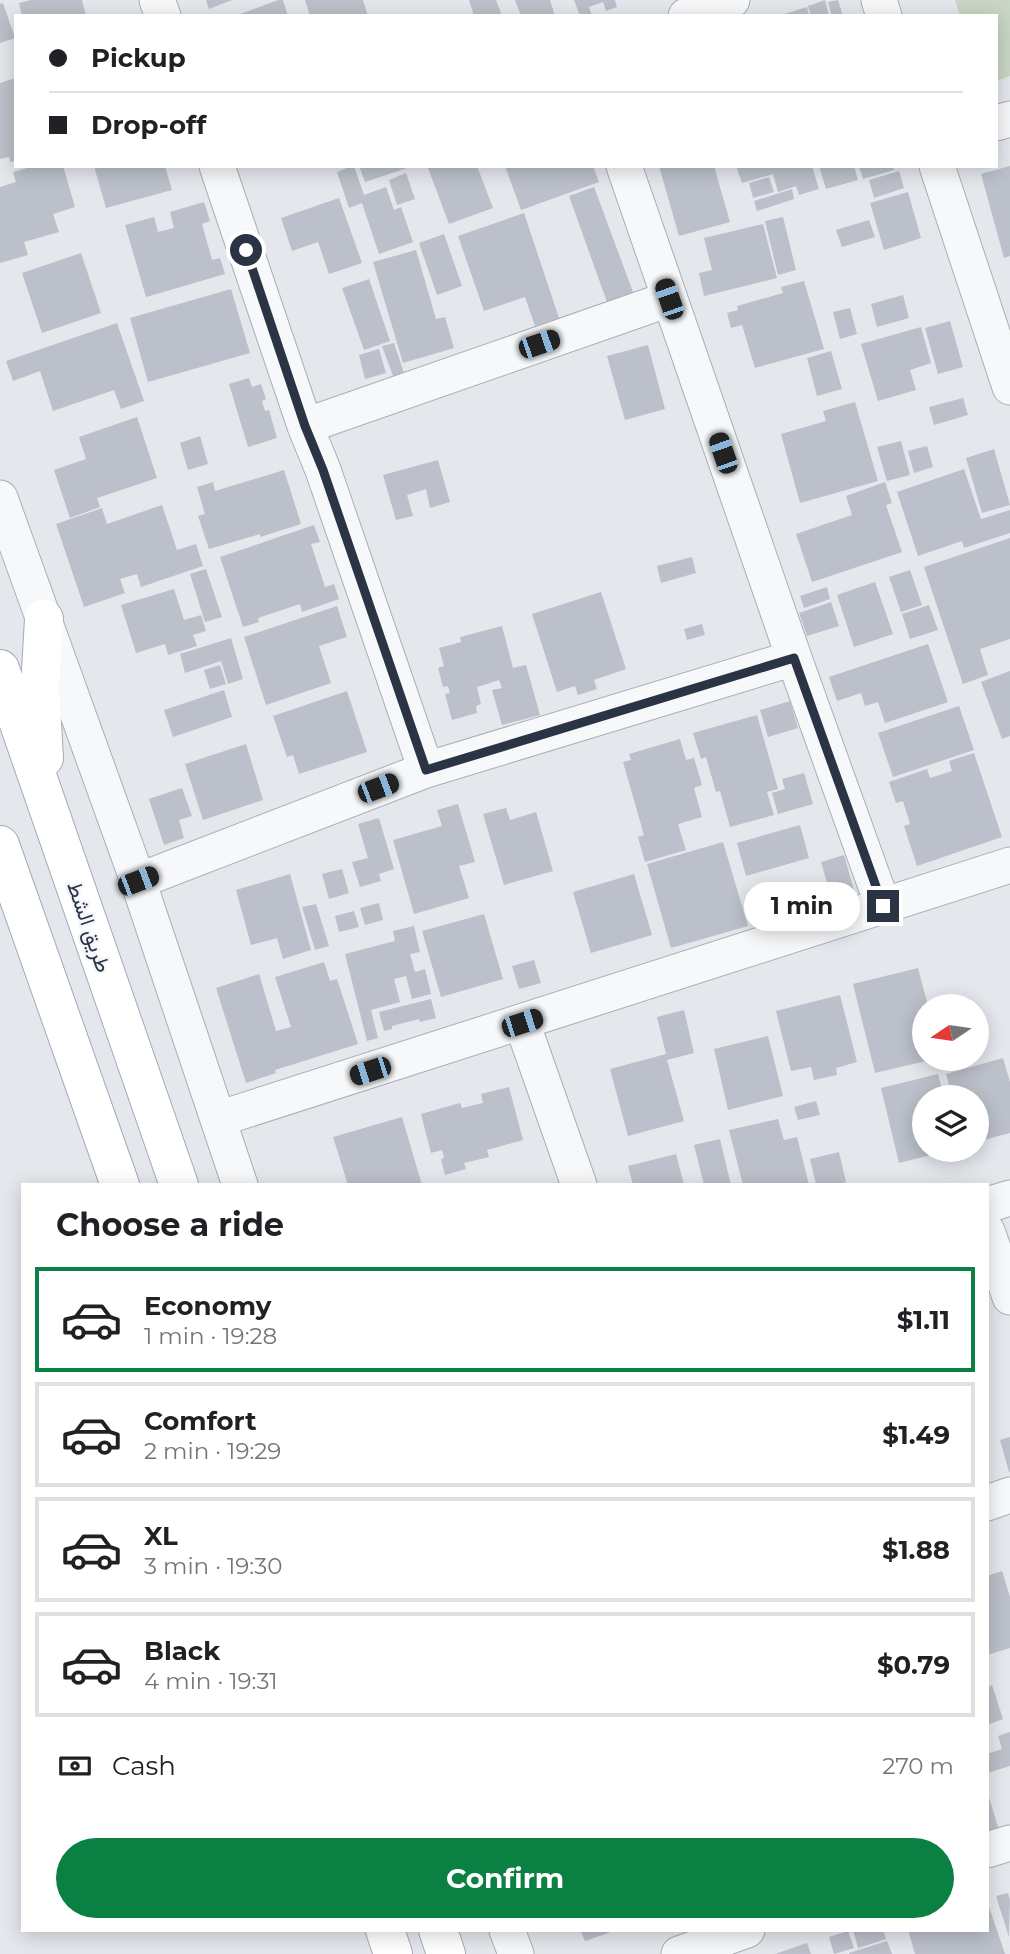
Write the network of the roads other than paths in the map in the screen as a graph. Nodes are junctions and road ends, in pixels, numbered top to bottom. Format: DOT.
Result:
graph roads {
  1 [pos="732,0"];
  2 [pos="692,14"];
  3 [pos="625,168"];
  4 [pos="938,168"];
  5 [pos="227,169"];
  6 [pos="669,299"];
  7 [pos="1010,387"];
  8 [pos="305,426"];
  9 [pos="0,498"];
  10 [pos="44,619"];
  11 [pos="794,658"];
  12 [pos="0,669"];
  13 [pos="426,770"];
  14 [pos="47,806"];
  15 [pos="0,845"];
  16 [pos="1010,865"];
  17 [pos="138,881"];
  18 [pos="883,906"];
  19 [pos="522,1023"];
  20 [pos="218,1119"];
  21 [pos="119,1183"];
  22 [pos="178,1183"];
  23 [pos="239,1183"];
  24 [pos="578,1183"];
  25 [pos="1010,1198"];
  26 [pos="989,1204"];
  27 [pos="989,1237"];
  28 [pos="1010,1297"];
  29 [pos="1010,1495"];
  30 [pos="989,1502"];
  31 [pos="1010,1843"];
  32 [pos="989,1849"];
  33 [pos="386,1932"];
  34 [pos="439,1932"];
  35 [pos="508,1932"];
  36 [pos="741,1932"];
  37 [pos="393,1954"];
  38 [pos="446,1954"];
  39 [pos="516,1954"];
  40 [pos="679,1954"];
  1 -- 2 [label="street"];
  3 -- 6 [label="street"];
  4 -- 7 [label="street"];
  5 -- 8 [label="street"];
  6 -- 8 [label="street"];
  6 -- 11 [label="street"];
  8 -- 13 [label="street"];
  9 -- 10 [label="street"];
  10 -- 14 [label="main road"];
  10 -- 17 [label="street"];
  11 -- 13 [label="street"];
  11 -- 18 [label="street"];
  12 -- 14 [label="main road, طريق الشط"];
  13 -- 17 [label="street"];
  14 -- 22 [label="main road, طريق الشط"];
  15 -- 21 [label="main road"];
  16 -- 18 [label="street"];
  17 -- 20 [label="street"];
  18 -- 19 [label="street"];
  19 -- 20 [label="street"];
  19 -- 24 [label="street"];
  20 -- 23 [label="street"];
  25 -- 26 [label="street"];
  27 -- 28 [label="street"];
  29 -- 30 [label="street"];
  31 -- 32 [label="street"];
  33 -- 37 [label="main road"];
  34 -- 38 [label="main road"];
  35 -- 39 [label="street"];
  36 -- 40 [label="street"];
}
